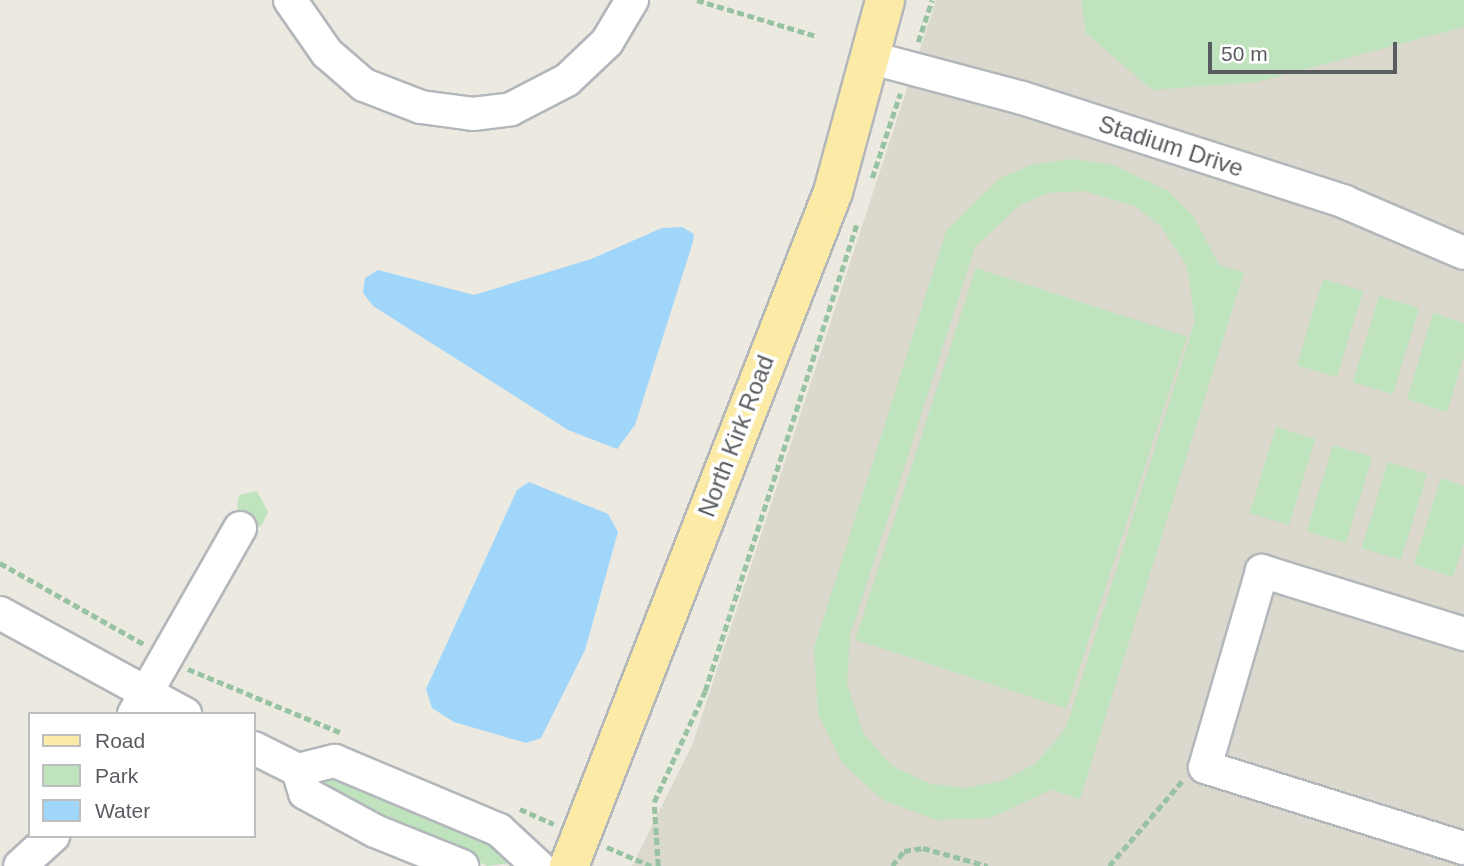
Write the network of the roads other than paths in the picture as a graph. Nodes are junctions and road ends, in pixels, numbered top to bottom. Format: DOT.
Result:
graph roads {
  1 [pos="289,0"];
  2 [pos="632,0"];
  3 [pos="885,0"];
  4 [pos="872,58"];
  5 [pos="1464,253"];
  6 [pos="240,528"];
  7 [pos="0,613"];
  8 [pos="1464,634"];
  9 [pos="140,703"];
  10 [pos="177,712"];
  11 [pos="256,749"];
  12 [pos="298,770"];
  13 [pos="51,838"];
  14 [pos="1464,848"];
  15 [pos="575,851"];
  16 [pos="20,866"];
  17 [pos="462,866"];
  18 [pos="538,866"];
  1 -- 2 [label="street"];
  3 -- 4 [label="main road, North Kirk Road"];
  4 -- 5 [label="street, Stadium Drive"];
  4 -- 15 [label="main road, North Kirk Road"];
  6 -- 9 [label="street"];
  7 -- 9 [label="street"];
  8 -- 14 [label="street"];
  9 -- 10 [label="street"];
  11 -- 12 [label="street"];
  12 -- 17 [label="street"];
  12 -- 18 [label="street"];
  13 -- 16 [label="street"];
}
